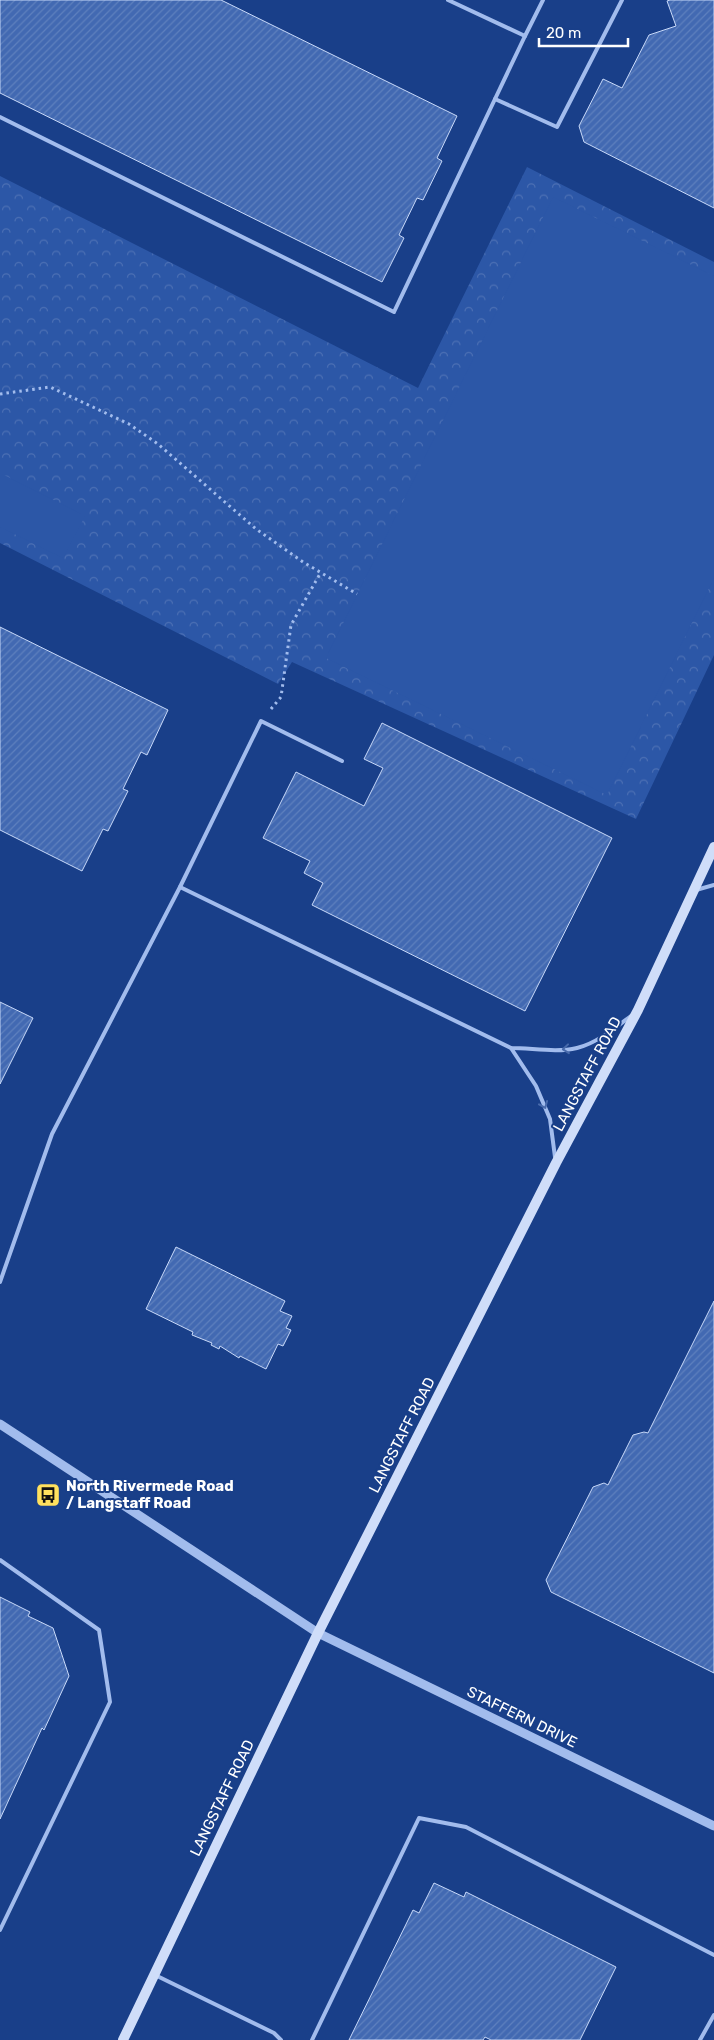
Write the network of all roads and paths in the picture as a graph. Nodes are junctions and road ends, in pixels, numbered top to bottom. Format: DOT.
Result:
graph roads {
  1 [pos="448,0"];
  2 [pos="543,0"];
  3 [pos="622,0"];
  4 [pos="525,36"];
  5 [pos="495,100"];
  6 [pos="0,117"];
  7 [pos="0,394"];
  8 [pos="321,572"];
  9 [pos="357,594"];
  10 [pos="261,721"];
  11 [pos="342,761"];
  12 [pos="714,847"];
  13 [pos="714,885"];
  14 [pos="180,887"];
  15 [pos="694,890"];
  16 [pos="638,1010"];
  17 [pos="511,1048"];
  18 [pos="556,1163"];
  19 [pos="0,1282"];
  20 [pos="0,1424"];
  21 [pos="0,1560"];
  22 [pos="318,1633"];
  23 [pos="714,1826"];
  24 [pos="0,1930"];
  25 [pos="714,1955"];
  26 [pos="154,1975"];
  27 [pos="714,2015"];
  28 [pos="123,2040"];
  29 [pos="281,2040"];
  30 [pos="312,2040"];
  31 [pos="700,2040"];
  1 -- 4 [label="lane"];
  2 -- 4 [label="lane"];
  3 -- 5 [label="lane"];
  4 -- 5 [label="lane"];
  5 -- 6 [label="lane"];
  7 -- 8 [label="path"];
  8 -- 9 [label="path"];
  8 -- 10 [label="path"];
  10 -- 11 [label="lane"];
  10 -- 14 [label="lane"];
  12 -- 15 [label="main road, LANGSTAFF ROAD"];
  13 -- 15 [label="lane"];
  14 -- 17 [label="lane"];
  14 -- 19 [label="lane"];
  15 -- 16 [label="main road, LANGSTAFF ROAD"];
  16 -- 17 [label="lane, one-way"];
  16 -- 18 [label="main road, LANGSTAFF ROAD"];
  17 -- 18 [label="lane, one-way"];
  18 -- 22 [label="main road, LANGSTAFF ROAD"];
  20 -- 22 [label="street, STAFFERN DRIVE"];
  21 -- 24 [label="lane"];
  22 -- 23 [label="street, STAFFERN DRIVE"];
  22 -- 26 [label="main road, LANGSTAFF ROAD"];
  25 -- 30 [label="lane"];
  26 -- 28 [label="main road, LANGSTAFF ROAD"];
  26 -- 29 [label="lane"];
  27 -- 31 [label="lane"];
}
